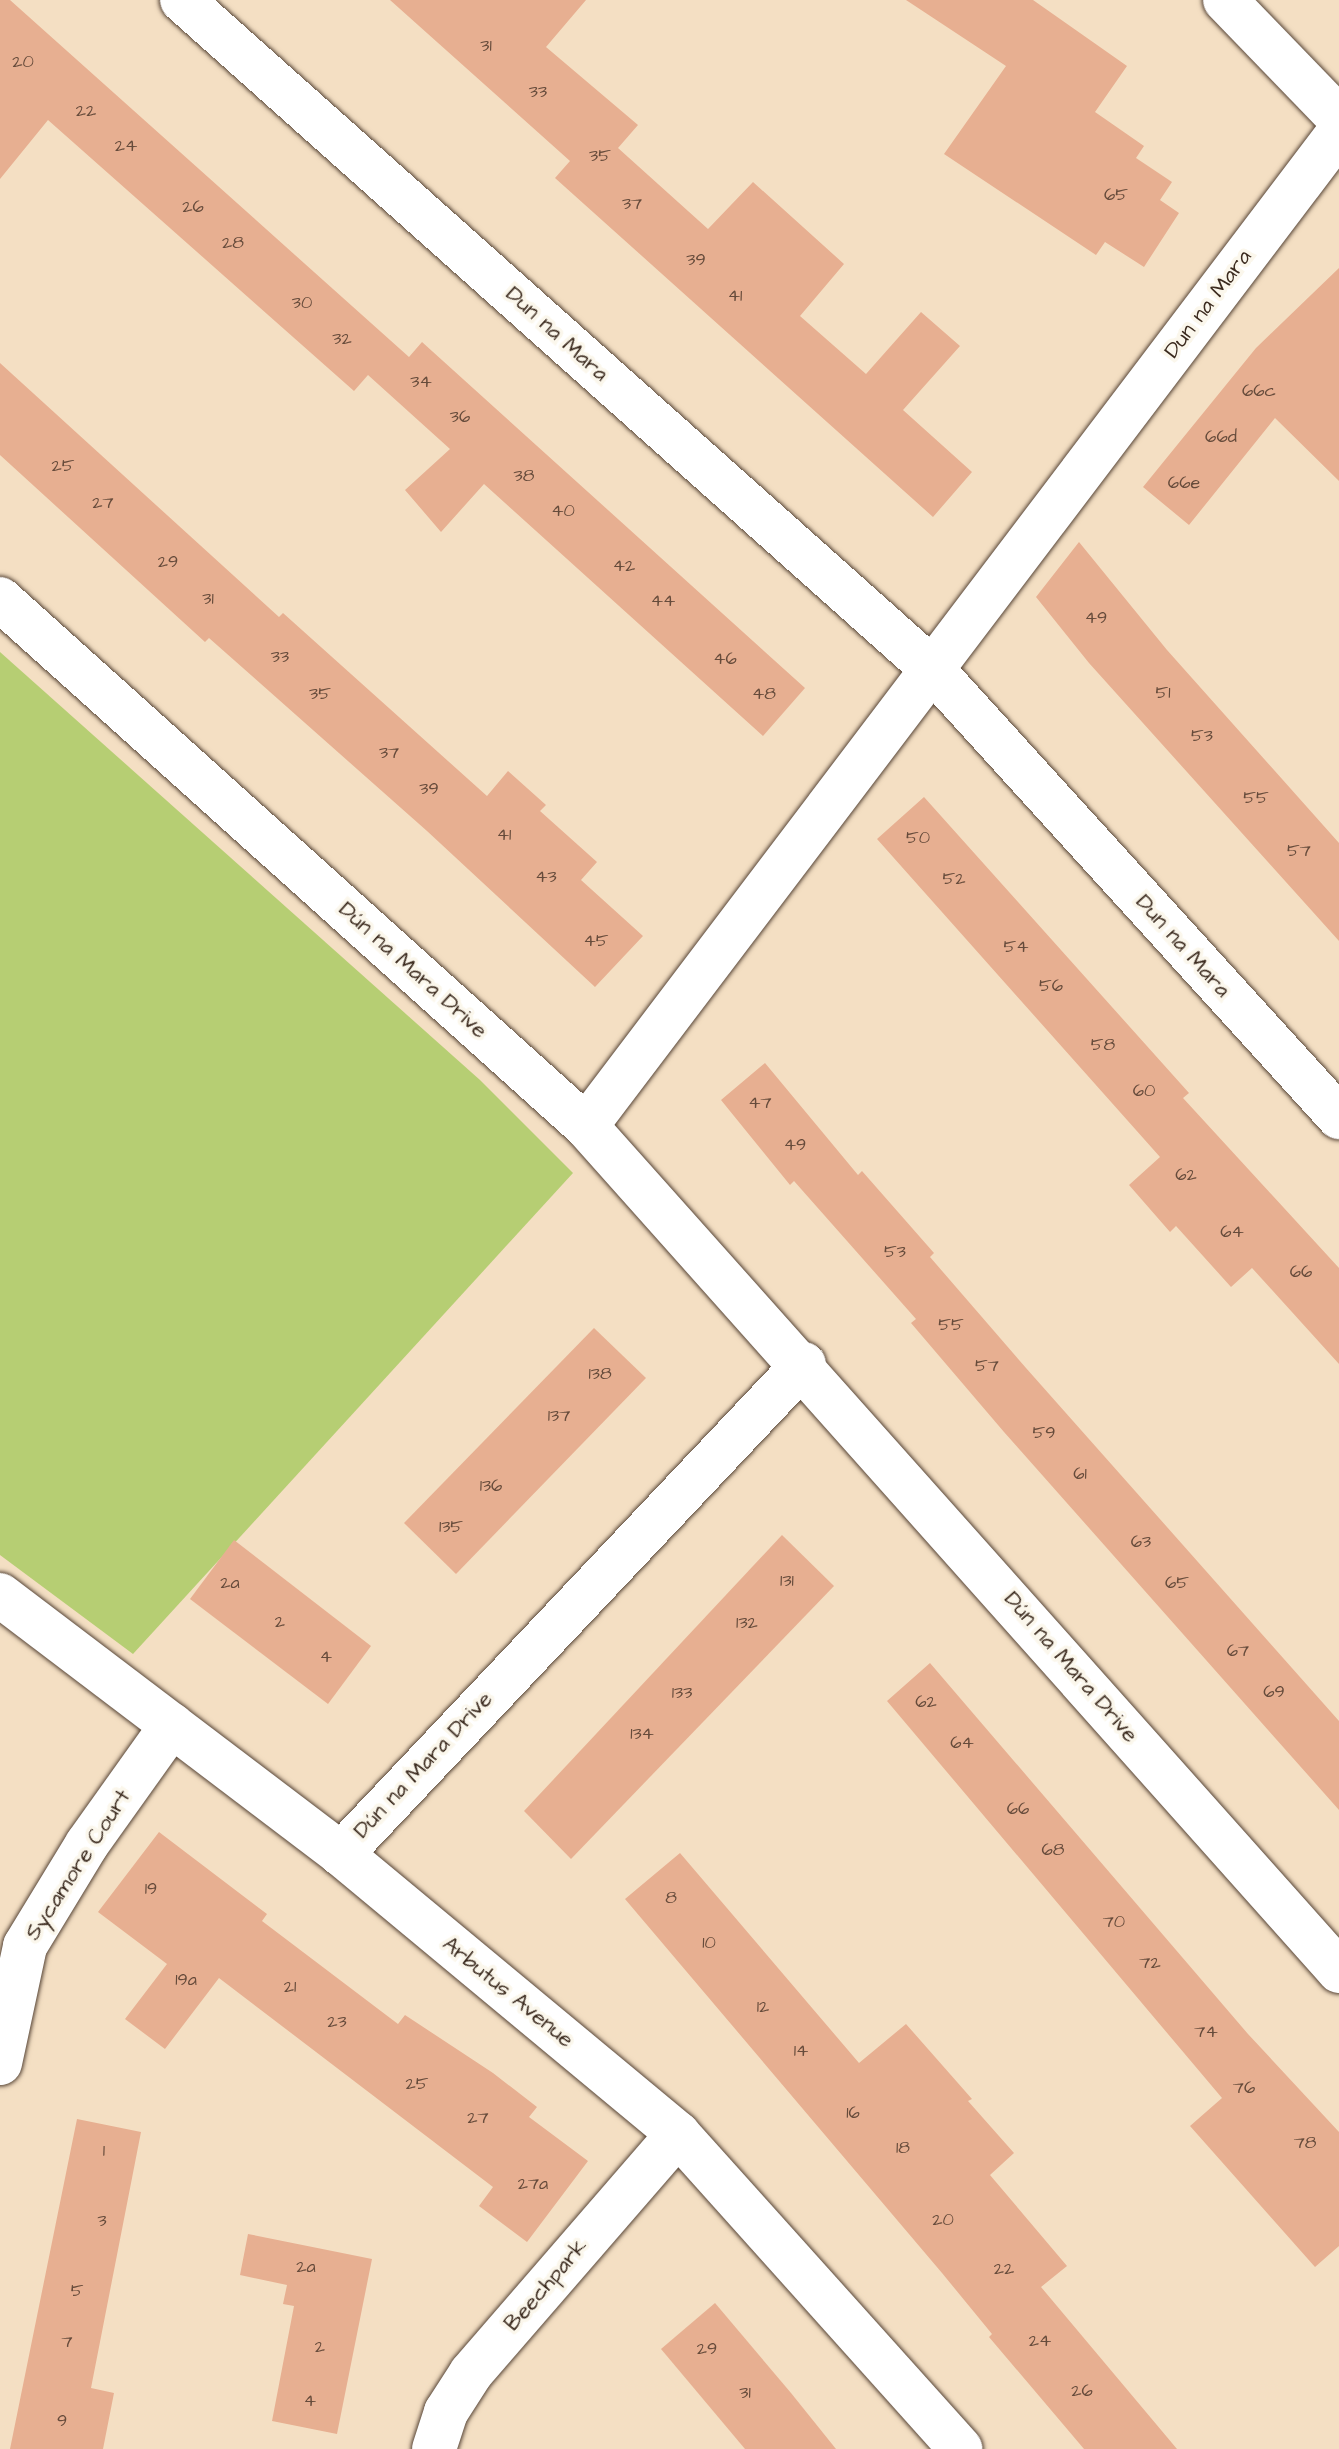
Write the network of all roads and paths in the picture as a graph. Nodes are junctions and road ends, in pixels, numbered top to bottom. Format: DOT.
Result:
graph roads {
  1 [pos="182,0"];
  2 [pos="1225,0"];
  3 [pos="1339,118"];
  4 [pos="1339,132"];
  5 [pos="0,599"];
  6 [pos="931,668"];
  7 [pos="1339,1117"];
  8 [pos="586,1126"];
  9 [pos="804,1364"];
  10 [pos="0,1595"];
  11 [pos="172,1725"];
  12 [pos="341,1854"];
  13 [pos="1339,1971"];
  14 [pos="0,2063"];
  15 [pos="678,2134"];
  16 [pos="434,2449"];
  17 [pos="961,2449"];
  1 -- 6 [label="street, Dun na Mara"];
  2 -- 3 [label="street"];
  4 -- 6 [label="street, Dun na Mara"];
  5 -- 8 [label="street, Dún na Mara Drive"];
  6 -- 7 [label="street, Dun na Mara"];
  6 -- 8 [label="street, Dun na Mara"];
  8 -- 9 [label="street, Dún na Mara Drive"];
  9 -- 12 [label="street, Dún na Mara Drive"];
  9 -- 13 [label="street, Dún na Mara Drive"];
  10 -- 11 [label="street, Arbutus Avenue"];
  11 -- 12 [label="street, Arbutus Avenue"];
  11 -- 14 [label="street, Sycamore Court"];
  12 -- 15 [label="street, Arbutus Avenue"];
  15 -- 16 [label="street, Beechpark"];
  15 -- 17 [label="street, Arbutus Avenue"];
}
